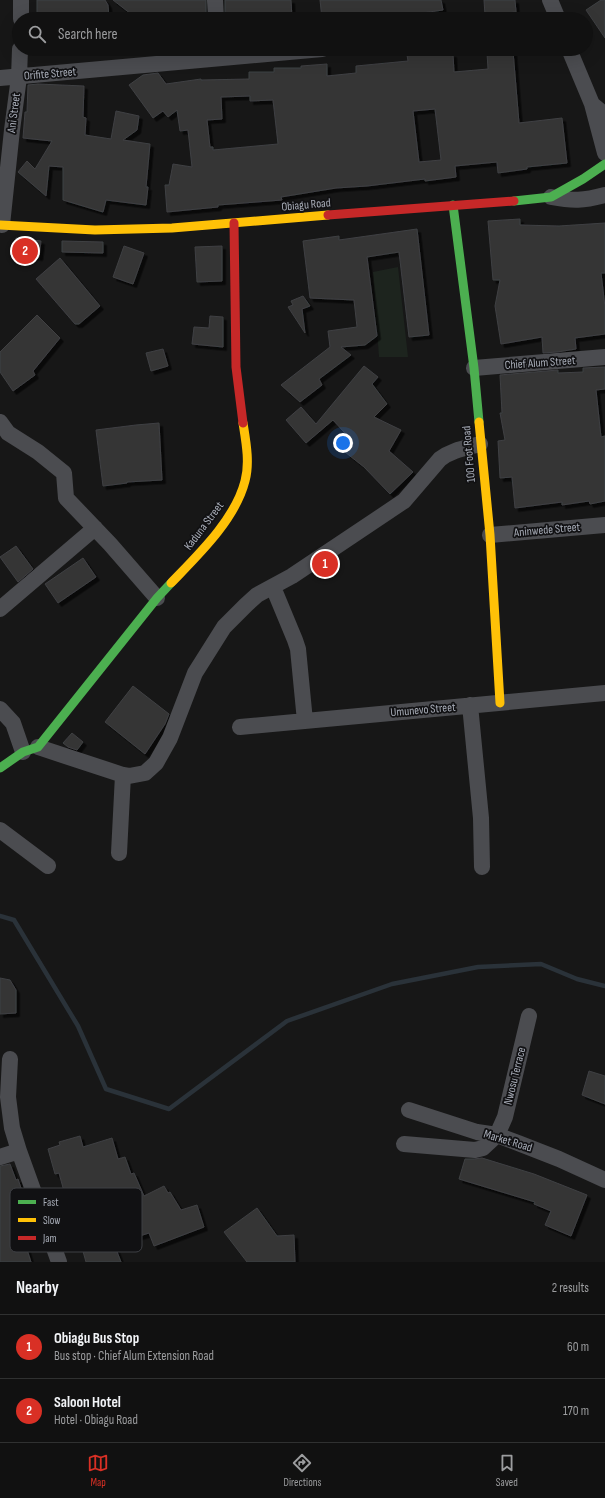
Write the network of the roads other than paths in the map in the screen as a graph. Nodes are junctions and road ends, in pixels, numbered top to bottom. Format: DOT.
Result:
graph roads {
  1 [pos="22,0"];
  2 [pos="215,0"];
  3 [pos="21,12"];
  4 [pos="216,12"];
  5 [pos="20,56"];
  6 [pos="204,56"];
  7 [pos="572,56"];
  8 [pos="19,77"];
  9 [pos="0,78"];
  10 [pos="592,104"];
  11 [pos="605,115"];
  12 [pos="605,154"];
  13 [pos="605,164"];
  14 [pos="605,195"];
  15 [pos="550,197"];
  16 [pos="453,205"];
  17 [pos="234,223"];
  18 [pos="1,225"];
  19 [pos="605,357"];
  20 [pos="474,368"];
  21 [pos="0,422"];
  22 [pos="480,444"];
  23 [pos="605,525"];
  24 [pos="95,528"];
  25 [pos="490,535"];
  26 [pos="273,587"];
  27 [pos="157,598"];
  28 [pos="0,609"];
  29 [pos="605,693"];
  30 [pos="500,703"];
  31 [pos="470,705"];
  32 [pos="0,709"];
  33 [pos="305,721"];
  34 [pos="240,727"];
  35 [pos="38,747"];
  36 [pos="23,752"];
  37 [pos="0,768"];
  38 [pos="123,775"];
  39 [pos="0,830"];
  40 [pos="119,853"];
  41 [pos="48,866"];
  42 [pos="482,867"];
  43 [pos="529,1016"];
  44 [pos="10,1059"];
  45 [pos="409,1110"];
  46 [pos="497,1135"];
  47 [pos="404,1144"];
  48 [pos="19,1151"];
  49 [pos="0,1157"];
  50 [pos="605,1180"];
  51 [pos="32,1188"];
  52 [pos="55,1252"];
  53 [pos="59,1262"];
  1 -- 3 [label="street"];
  2 -- 4 [label="street"];
  5 -- 8 [label="street, Ani Street"];
  6 -- 8 [label="street, Orifite Street"];
  7 -- 10 [label="street"];
  8 -- 9 [label="street, Orifite Street"];
  8 -- 18 [label="street, Ani Street"];
  10 -- 11 [label="street"];
  10 -- 12 [label="street"];
  13 -- 15 [label="street, Obiagu Road"];
  14 -- 15 [label="street"];
  15 -- 16 [label="street, Obiagu Road"];
  16 -- 17 [label="street, Obiagu Road"];
  16 -- 20 [label="street, 100 Foot Road"];
  17 -- 18 [label="street, Obiagu Road"];
  17 -- 27 [label="street, Kaduna Street"];
  19 -- 20 [label="street, Chief Alum Street"];
  20 -- 22 [label="street, 100 Foot Road"];
  21 -- 24 [label="street"];
  22 -- 25 [label="street, 100 Foot Road"];
  22 -- 26 [label="street"];
  23 -- 25 [label="street, Aninwede Street"];
  24 -- 27 [label="street"];
  24 -- 28 [label="street"];
  25 -- 30 [label="street, 100 Foot Road"];
  26 -- 33 [label="street"];
  26 -- 38 [label="street"];
  27 -- 35 [label="street, Kaduna Street"];
  29 -- 30 [label="street, Umunevo Street"];
  30 -- 31 [label="street, Umunevo Street"];
  31 -- 33 [label="street, Umunevo Street"];
  31 -- 42 [label="street"];
  32 -- 36 [label="street"];
  33 -- 34 [label="street, Umunevo Street"];
  35 -- 36 [label="street"];
  35 -- 38 [label="street"];
  36 -- 37 [label="street"];
  38 -- 40 [label="street"];
  39 -- 41 [label="street"];
  43 -- 46 [label="street, Nwosu Terrace"];
  44 -- 48 [label="street"];
  45 -- 46 [label="street, Market Road"];
  46 -- 47 [label="street"];
  46 -- 50 [label="street, Market Road"];
  48 -- 49 [label="street"];
  48 -- 51 [label="street"];
  52 -- 53 [label="street"];
}
